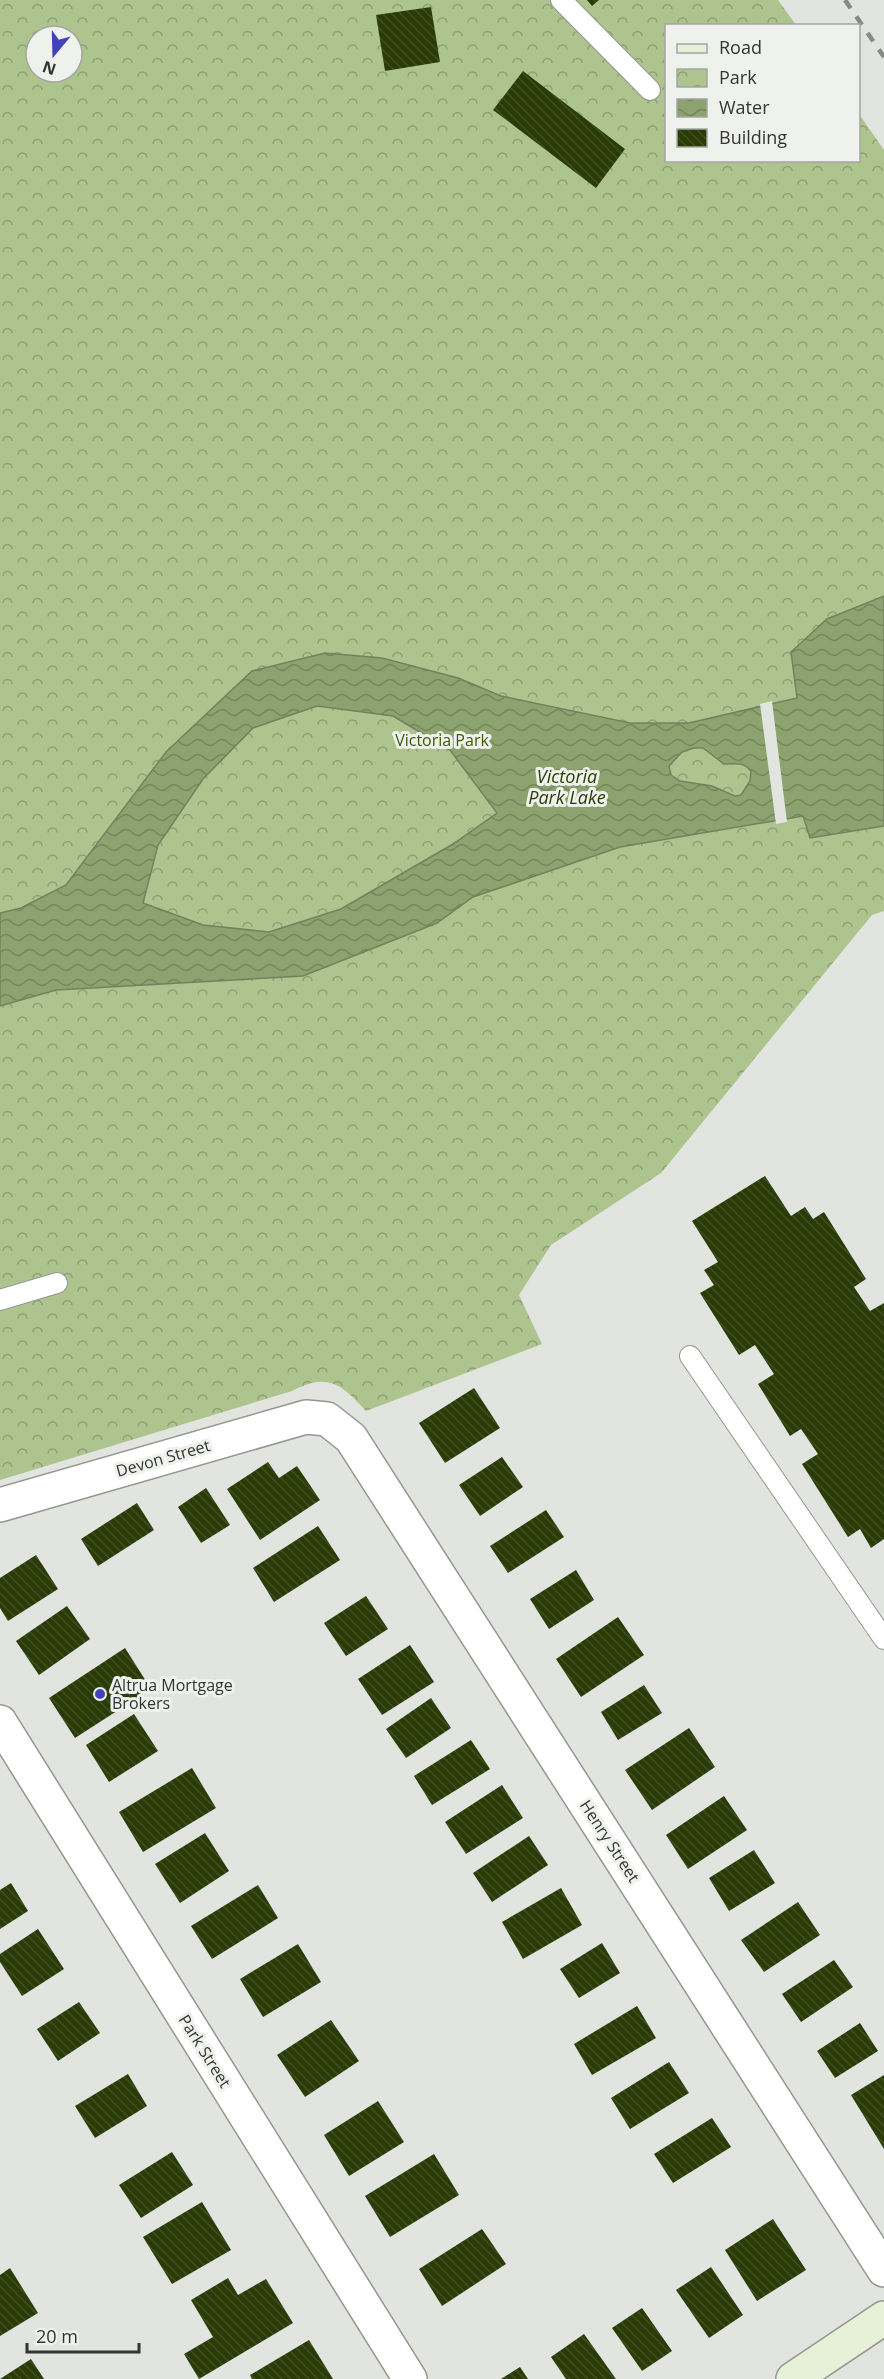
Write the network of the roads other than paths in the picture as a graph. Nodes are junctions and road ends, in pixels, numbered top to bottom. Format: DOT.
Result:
graph roads {
  1 [pos="561,0"];
  2 [pos="650,90"];
  3 [pos="57,1283"];
  4 [pos="0,1300"];
  5 [pos="690,1356"];
  6 [pos="327,1419"];
  7 [pos="0,1505"];
  8 [pos="884,1639"];
  9 [pos="0,1722"];
  10 [pos="884,2270"];
  11 [pos="884,2319"];
  12 [pos="410,2379"];
  13 [pos="792,2379"];
  1 -- 2 [label="lane"];
  3 -- 4 [label="lane"];
  5 -- 8 [label="lane"];
  6 -- 7 [label="street, Devon Street"];
  6 -- 10 [label="street, Henry Street"];
  9 -- 12 [label="street, Park Street"];
  11 -- 13 [label="main road"];
}
